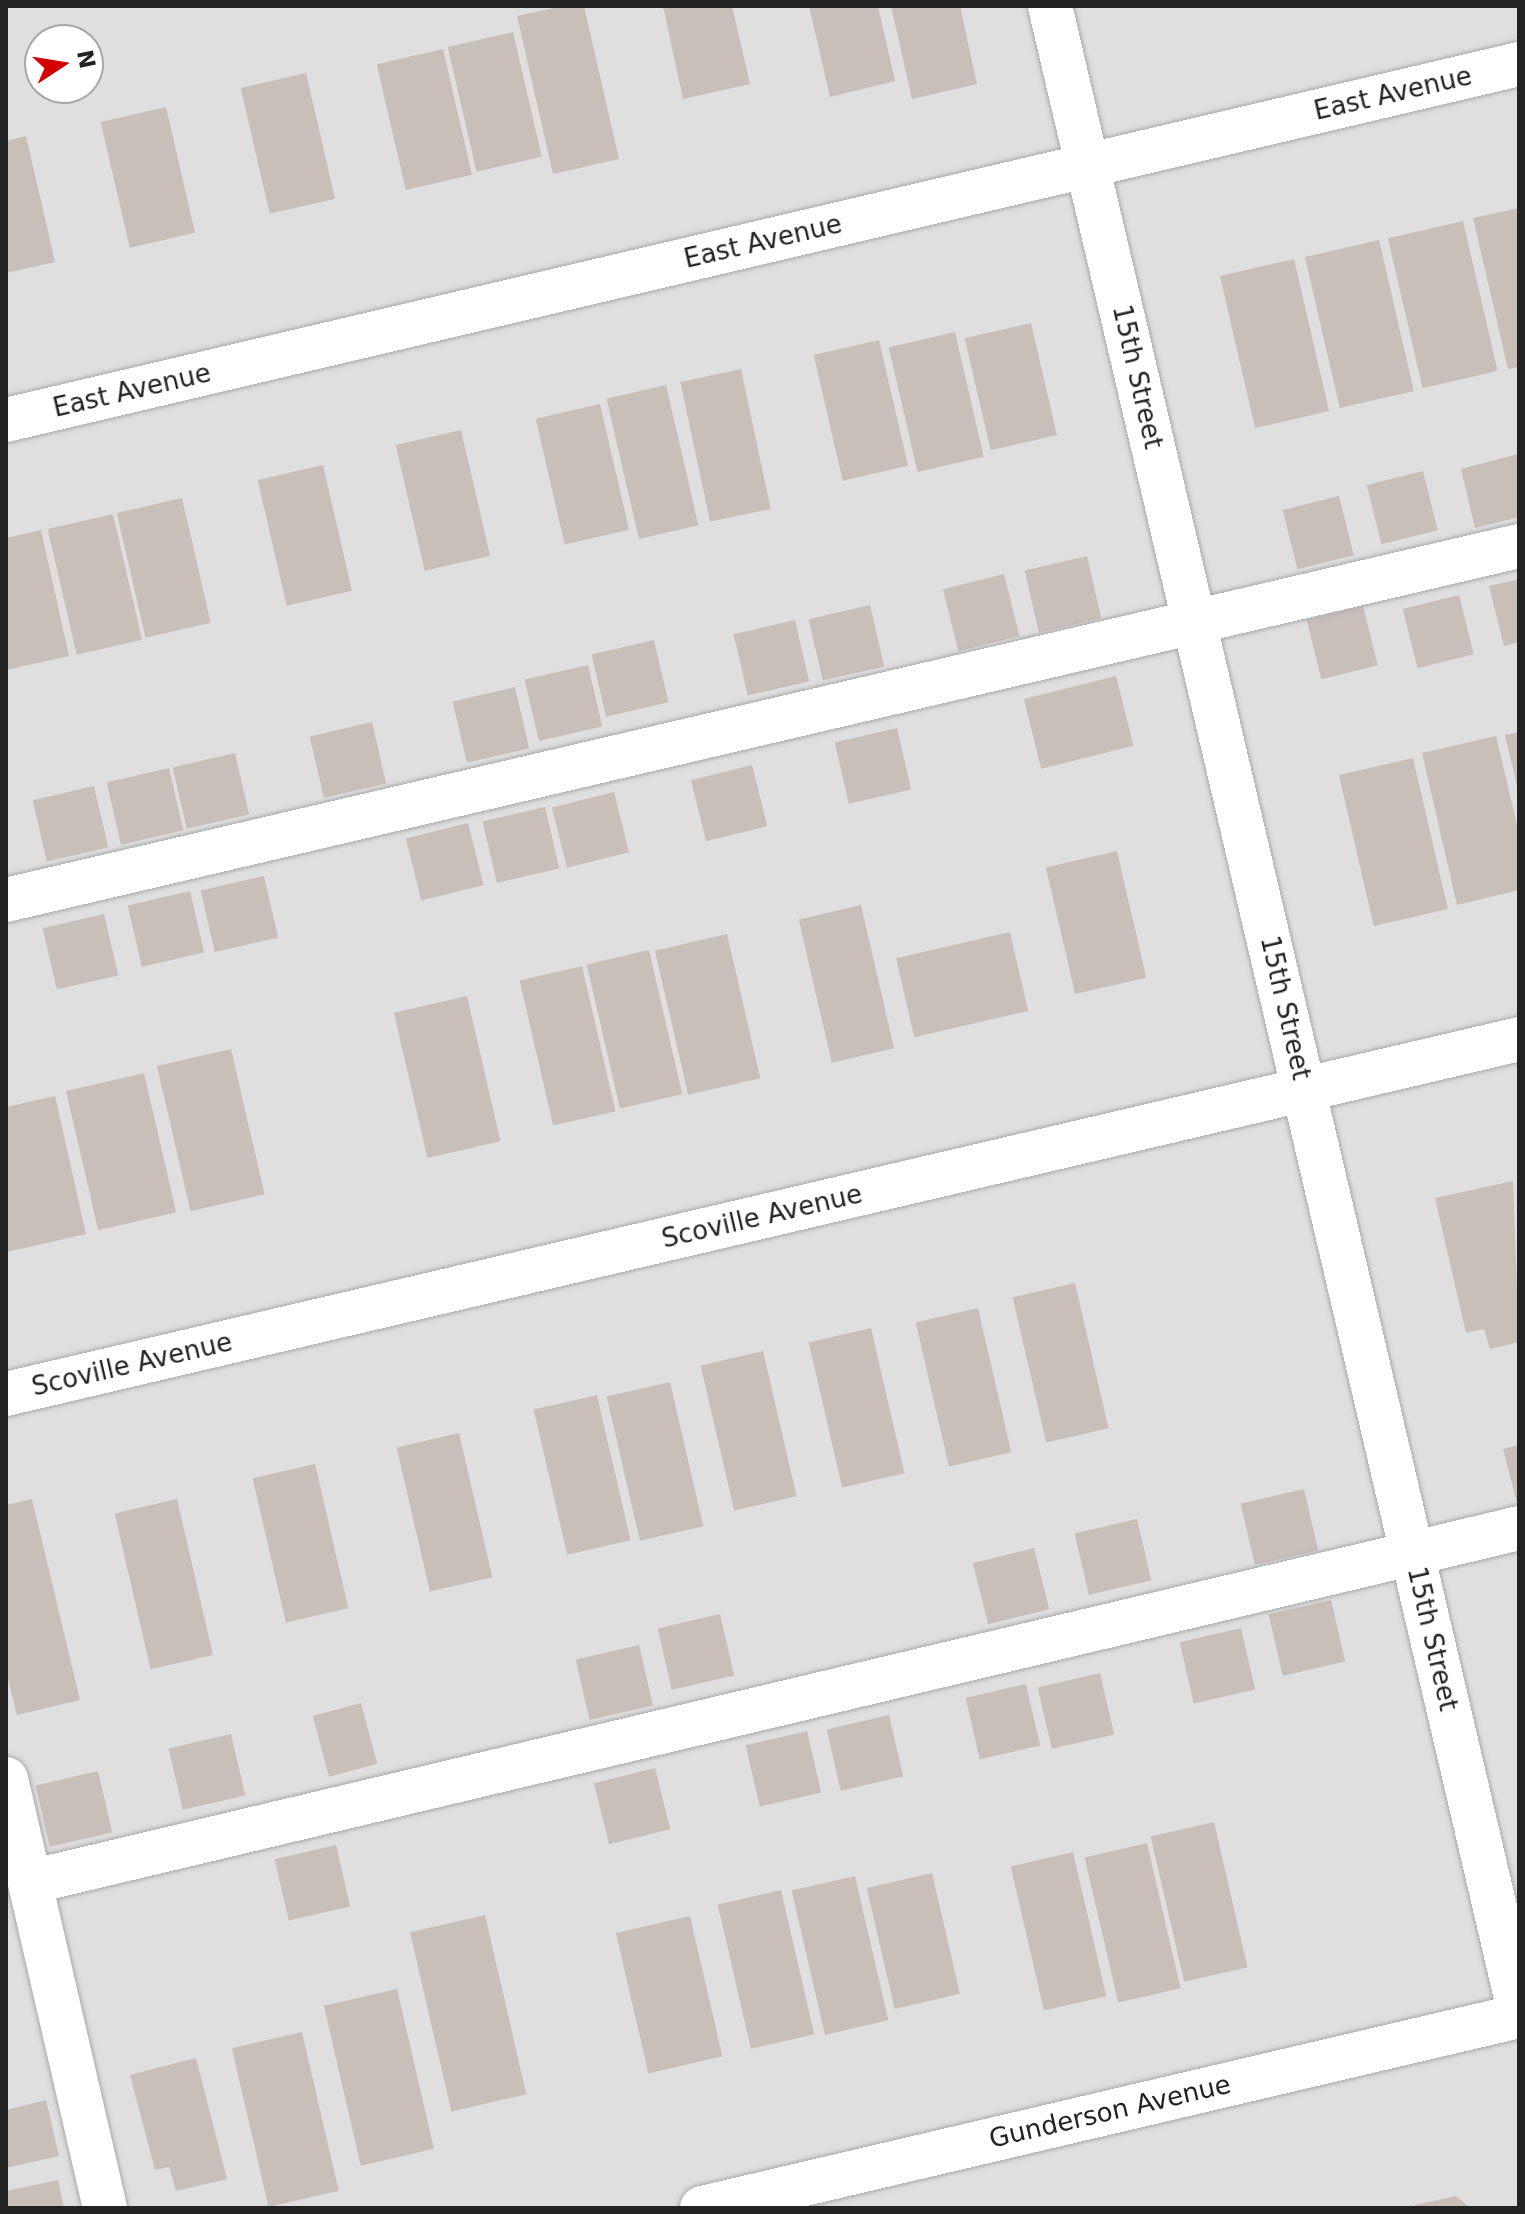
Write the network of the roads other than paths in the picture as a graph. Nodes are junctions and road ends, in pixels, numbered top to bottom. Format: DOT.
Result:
graph roads {
  1 [pos="1050,6"];
  2 [pos="1519,64"];
  3 [pos="1088,166"];
  4 [pos="6,420"];
  5 [pos="1519,546"];
  6 [pos="1194,621"];
  7 [pos="6,900"];
  8 [pos="1519,1039"];
  9 [pos="1304,1089"];
  10 [pos="6,1394"];
  11 [pos="1519,1528"];
  12 [pos="1412,1554"];
  13 [pos="6,1779"];
  14 [pos="30,1882"];
  15 [pos="1519,2013"];
  16 [pos="105,2208"];
  17 [pos="702,2208"];
  1 -- 3 [label="street, 15th Street"];
  2 -- 3 [label="street, East Avenue"];
  3 -- 4 [label="street, East Avenue"];
  3 -- 6 [label="street, 15th Street"];
  5 -- 6 [label="street"];
  6 -- 7 [label="street"];
  6 -- 9 [label="street, 15th Street"];
  8 -- 9 [label="street, Scoville Avenue"];
  9 -- 10 [label="street, Scoville Avenue"];
  9 -- 12 [label="street, 15th Street"];
  11 -- 12 [label="street"];
  12 -- 14 [label="street"];
  12 -- 15 [label="street, 15th Street"];
  13 -- 14 [label="street"];
  14 -- 16 [label="street"];
  15 -- 17 [label="street, Gunderson Avenue"];
}
